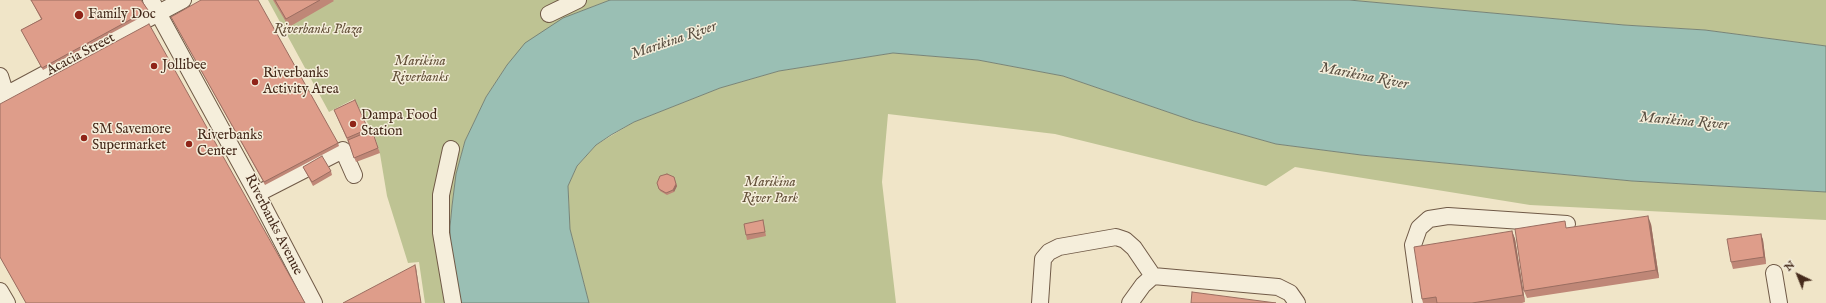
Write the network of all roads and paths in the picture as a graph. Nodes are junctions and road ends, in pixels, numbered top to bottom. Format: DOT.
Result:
graph roads {
  1 [pos="183,0"];
  2 [pos="578,0"];
  3 [pos="154,7"];
  4 [pos="549,14"];
  5 [pos="0,76"];
  6 [pos="3,97"];
  7 [pos="451,149"];
  8 [pos="354,175"];
  9 [pos="257,194"];
  10 [pos="1567,224"];
  11 [pos="1774,273"];
  12 [pos="1153,276"];
  13 [pos="0,291"];
  14 [pos="6,303"];
  15 [pos="314,303"];
  16 [pos="453,303"];
  17 [pos="1040,303"];
  18 [pos="1130,303"];
  19 [pos="1297,303"];
  20 [pos="1421,303"];
  21 [pos="1779,303"];
  1 -- 3 [label="street, Acacia Street"];
  2 -- 4 [label="street"];
  3 -- 6 [label="street, Acacia Street"];
  3 -- 9 [label="street, Riverbanks Avenue"];
  5 -- 6 [label="street"];
  7 -- 16 [label="street"];
  8 -- 9 [label="street"];
  9 -- 15 [label="street, Riverbanks Avenue"];
  10 -- 20 [label="street"];
  11 -- 21 [label="street"];
  12 -- 17 [label="street"];
  12 -- 18 [label="street"];
  12 -- 19 [label="street"];
  13 -- 14 [label="street"];
}
